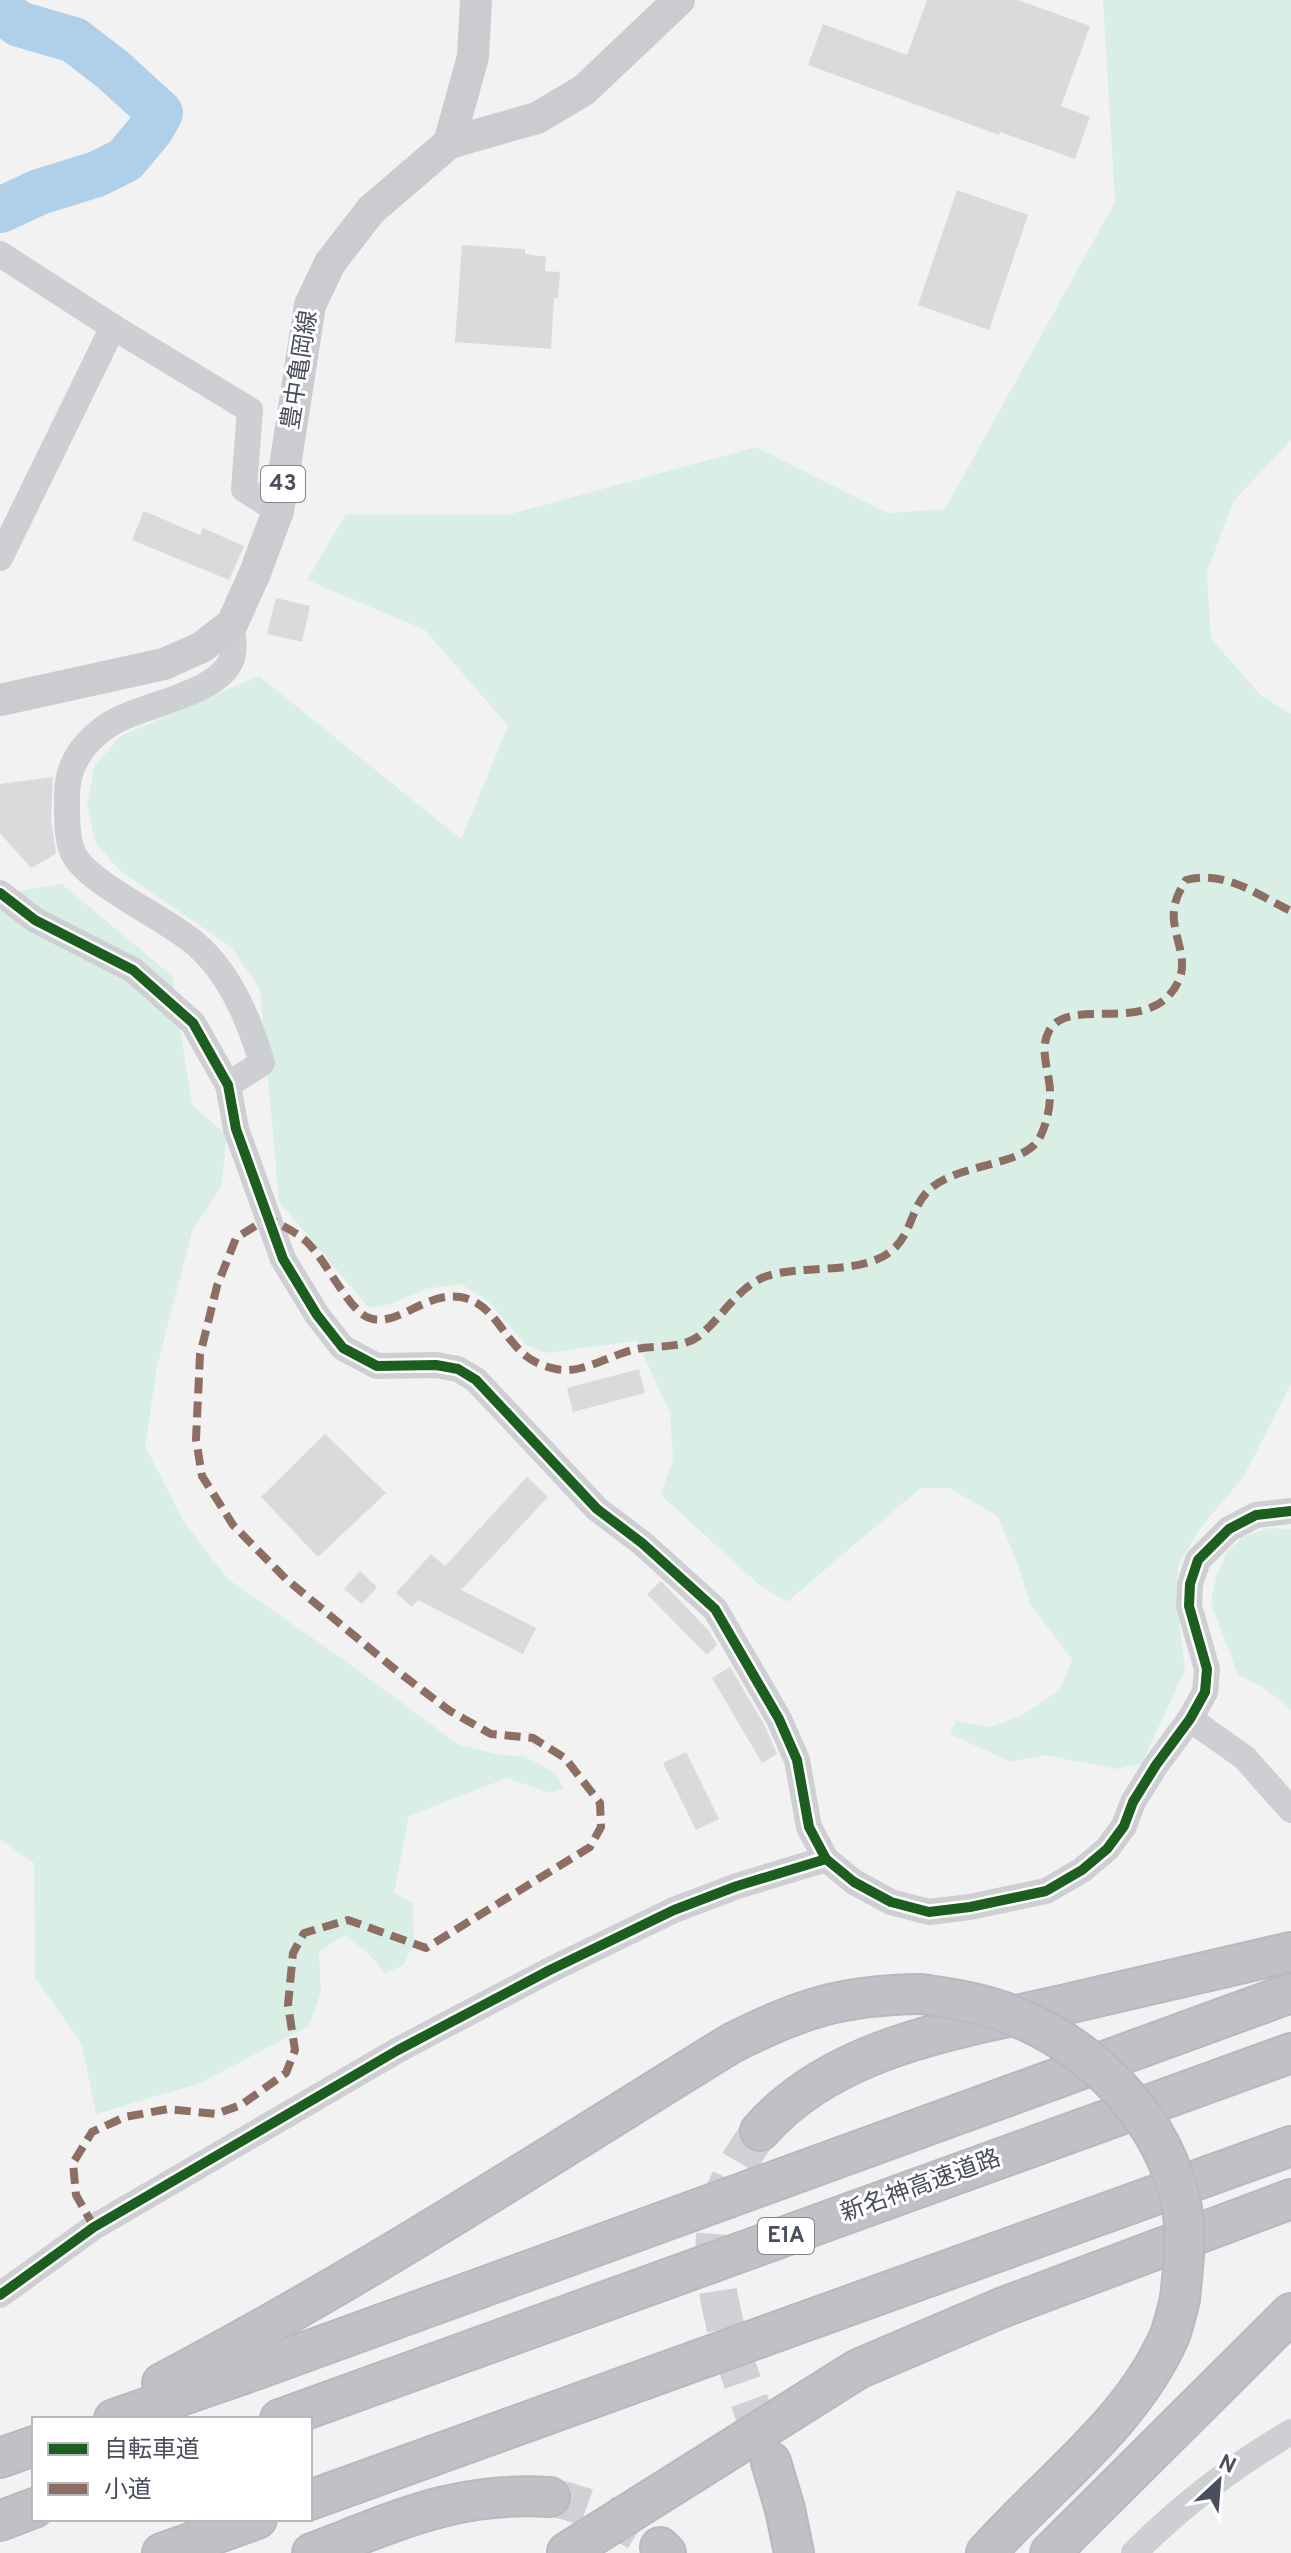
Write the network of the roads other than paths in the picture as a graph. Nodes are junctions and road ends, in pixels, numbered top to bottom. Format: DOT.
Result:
graph roads {
  1 [pos="476,0"];
  2 [pos="679,0"];
  3 [pos="449,143"];
  4 [pos="0,254"];
  5 [pos="113,327"];
  6 [pos="278,511"];
  7 [pos="0,558"];
  8 [pos="232,624"];
  9 [pos="0,700"];
  10 [pos="0,893"];
  11 [pos="228,1085"];
  12 [pos="1291,1511"];
  13 [pos="1190,1719"];
  14 [pos="1291,1810"];
  15 [pos="826,1859"];
  16 [pos="1291,1952"];
  17 [pos="1291,1993"];
  18 [pos="1291,2053"];
  19 [pos="760,2131"];
  20 [pos="1291,2146"];
  21 [pos="1291,2199"];
  22 [pos="0,2295"];
  23 [pos="1291,2313"];
  24 [pos="92,2417"];
  25 [pos="120,2417"];
  26 [pos="286,2417"];
  27 [pos="1291,2432"];
  28 [pos="771,2462"];
  29 [pos="550,2497"];
  30 [pos="312,2499"];
  31 [pos="32,2509"];
  32 [pos="0,2521"];
  33 [pos="251,2521"];
  34 [pos="567,2552"];
  35 [pos="162,2553"];
  36 [pos="312,2553"];
  37 [pos="794,2553"];
  38 [pos="986,2553"];
  39 [pos="1050,2553"];
  40 [pos="1134,2553"];
  1 -- 3 [label="main road"];
  2 -- 3 [label="main road, 豊中亀岡線 / 43"];
  3 -- 6 [label="main road, 豊中亀岡線 / 43"];
  4 -- 5 [label="street"];
  5 -- 6 [label="street"];
  5 -- 7 [label="street"];
  6 -- 8 [label="main road, 豊中亀岡線 / 43"];
  8 -- 9 [label="main road, 豊中亀岡線 / 43"];
  8 -- 11 [label="street"];
  10 -- 11 [label="street"];
  11 -- 15 [label="street"];
  12 -- 13 [label="street"];
  13 -- 14 [label="street"];
  13 -- 15 [label="street"];
  15 -- 22 [label="street"];
  16 -- 19 [label="highway"];
  17 -- 25 [label="highway"];
  18 -- 26 [label="highway, 新名神高速道路 / E1A"];
  20 -- 30 [label="highway"];
  21 -- 34 [label="highway"];
  23 -- 39 [label="highway"];
  24 -- 38 [label="highway, bridge"];
  27 -- 40 [label="street"];
  28 -- 37 [label="highway"];
  29 -- 36 [label="highway"];
  31 -- 32 [label="highway"];
  33 -- 35 [label="highway"];
}
